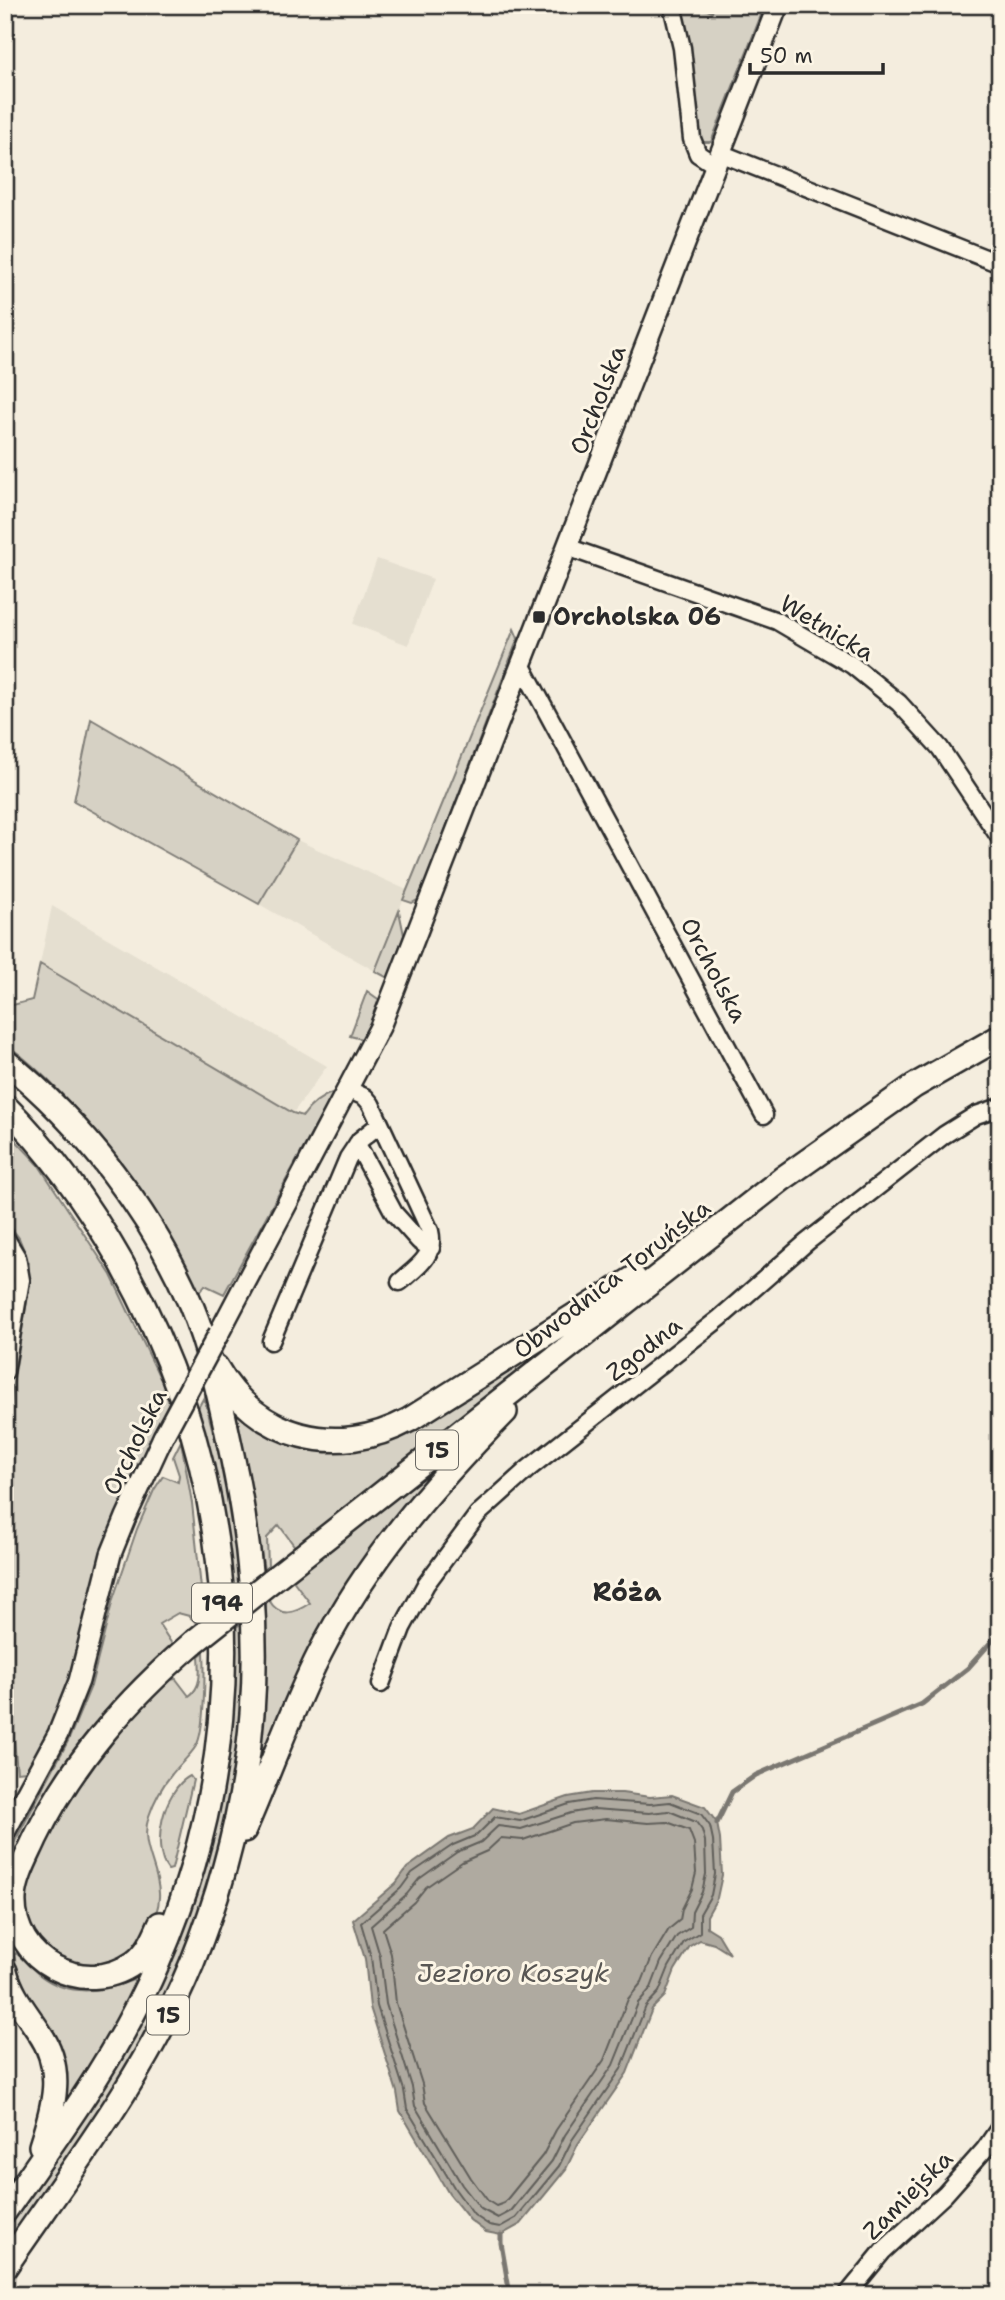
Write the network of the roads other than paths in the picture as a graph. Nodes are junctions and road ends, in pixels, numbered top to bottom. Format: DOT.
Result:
graph roads {
  1 [pos="672,5"];
  2 [pos="778,5"];
  3 [pos="718,159"];
  4 [pos="1000,264"];
  5 [pos="567,547"];
  6 [pos="521,664"];
  7 [pos="1000,838"];
  8 [pos="1000,1037"];
  9 [pos="5,1061"];
  10 [pos="347,1089"];
  11 [pos="5,1106"];
  12 [pos="1000,1107"];
  13 [pos="764,1115"];
  14 [pos="380,1124"];
  15 [pos="357,1144"];
  16 [pos="722,1224"];
  17 [pos="5,1237"];
  18 [pos="431,1248"];
  19 [pos="400,1282"];
  20 [pos="603,1318"];
  21 [pos="211,1336"];
  22 [pos="271,1341"];
  23 [pos="5,1371"];
  24 [pos="381,1684"];
  25 [pos="5,1801"];
  26 [pos="8,1827"];
  27 [pos="202,1828"];
  28 [pos="18,1879"];
  29 [pos="219,1888"];
  30 [pos="5,1913"];
  31 [pos="5,1971"];
  32 [pos="1000,2127"];
  33 [pos="34,2170"];
  34 [pos="5,2211"];
  35 [pos="5,2267"];
  36 [pos="847,2295"];
  1 -- 3 [label="street"];
  2 -- 3 [label="street, Orcholska"];
  3 -- 4 [label="street"];
  3 -- 5 [label="street, Orcholska"];
  5 -- 6 [label="street, Orcholska"];
  5 -- 7 [label="street, Wełnicka"];
  6 -- 10 [label="street, Orcholska"];
  6 -- 13 [label="street, Orcholska"];
  8 -- 16 [label="main road, Obwodnica Toruńska / 15"];
  9 -- 21 [label="main road, 194"];
  10 -- 14 [label="street"];
  10 -- 21 [label="street, Orcholska"];
  11 -- 27 [label="main road, 194"];
  12 -- 24 [label="street, Zgodna"];
  14 -- 15 [label="street"];
  14 -- 18 [label="street"];
  15 -- 18 [label="street"];
  15 -- 22 [label="street"];
  16 -- 20 [label="main road, Obwodnica Toruńska / 15"];
  16 -- 21 [label="main road"];
  17 -- 23 [label="street"];
  18 -- 19 [label="street"];
  20 -- 28 [label="main road, Obwodnica Toruńska / 15, bridge"];
  20 -- 29 [label="main road, 15"];
  21 -- 26 [label="street, Orcholska, bridge"];
  21 -- 29 [label="main road, 194"];
  25 -- 26 [label="street"];
  27 -- 28 [label="main road"];
  27 -- 33 [label="main road, 194"];
  28 -- 30 [label="main road, 15"];
  29 -- 35 [label="main road, 15"];
  31 -- 33 [label="main road"];
  32 -- 36 [label="street, Zamiejska"];
  33 -- 34 [label="main road"];
}
